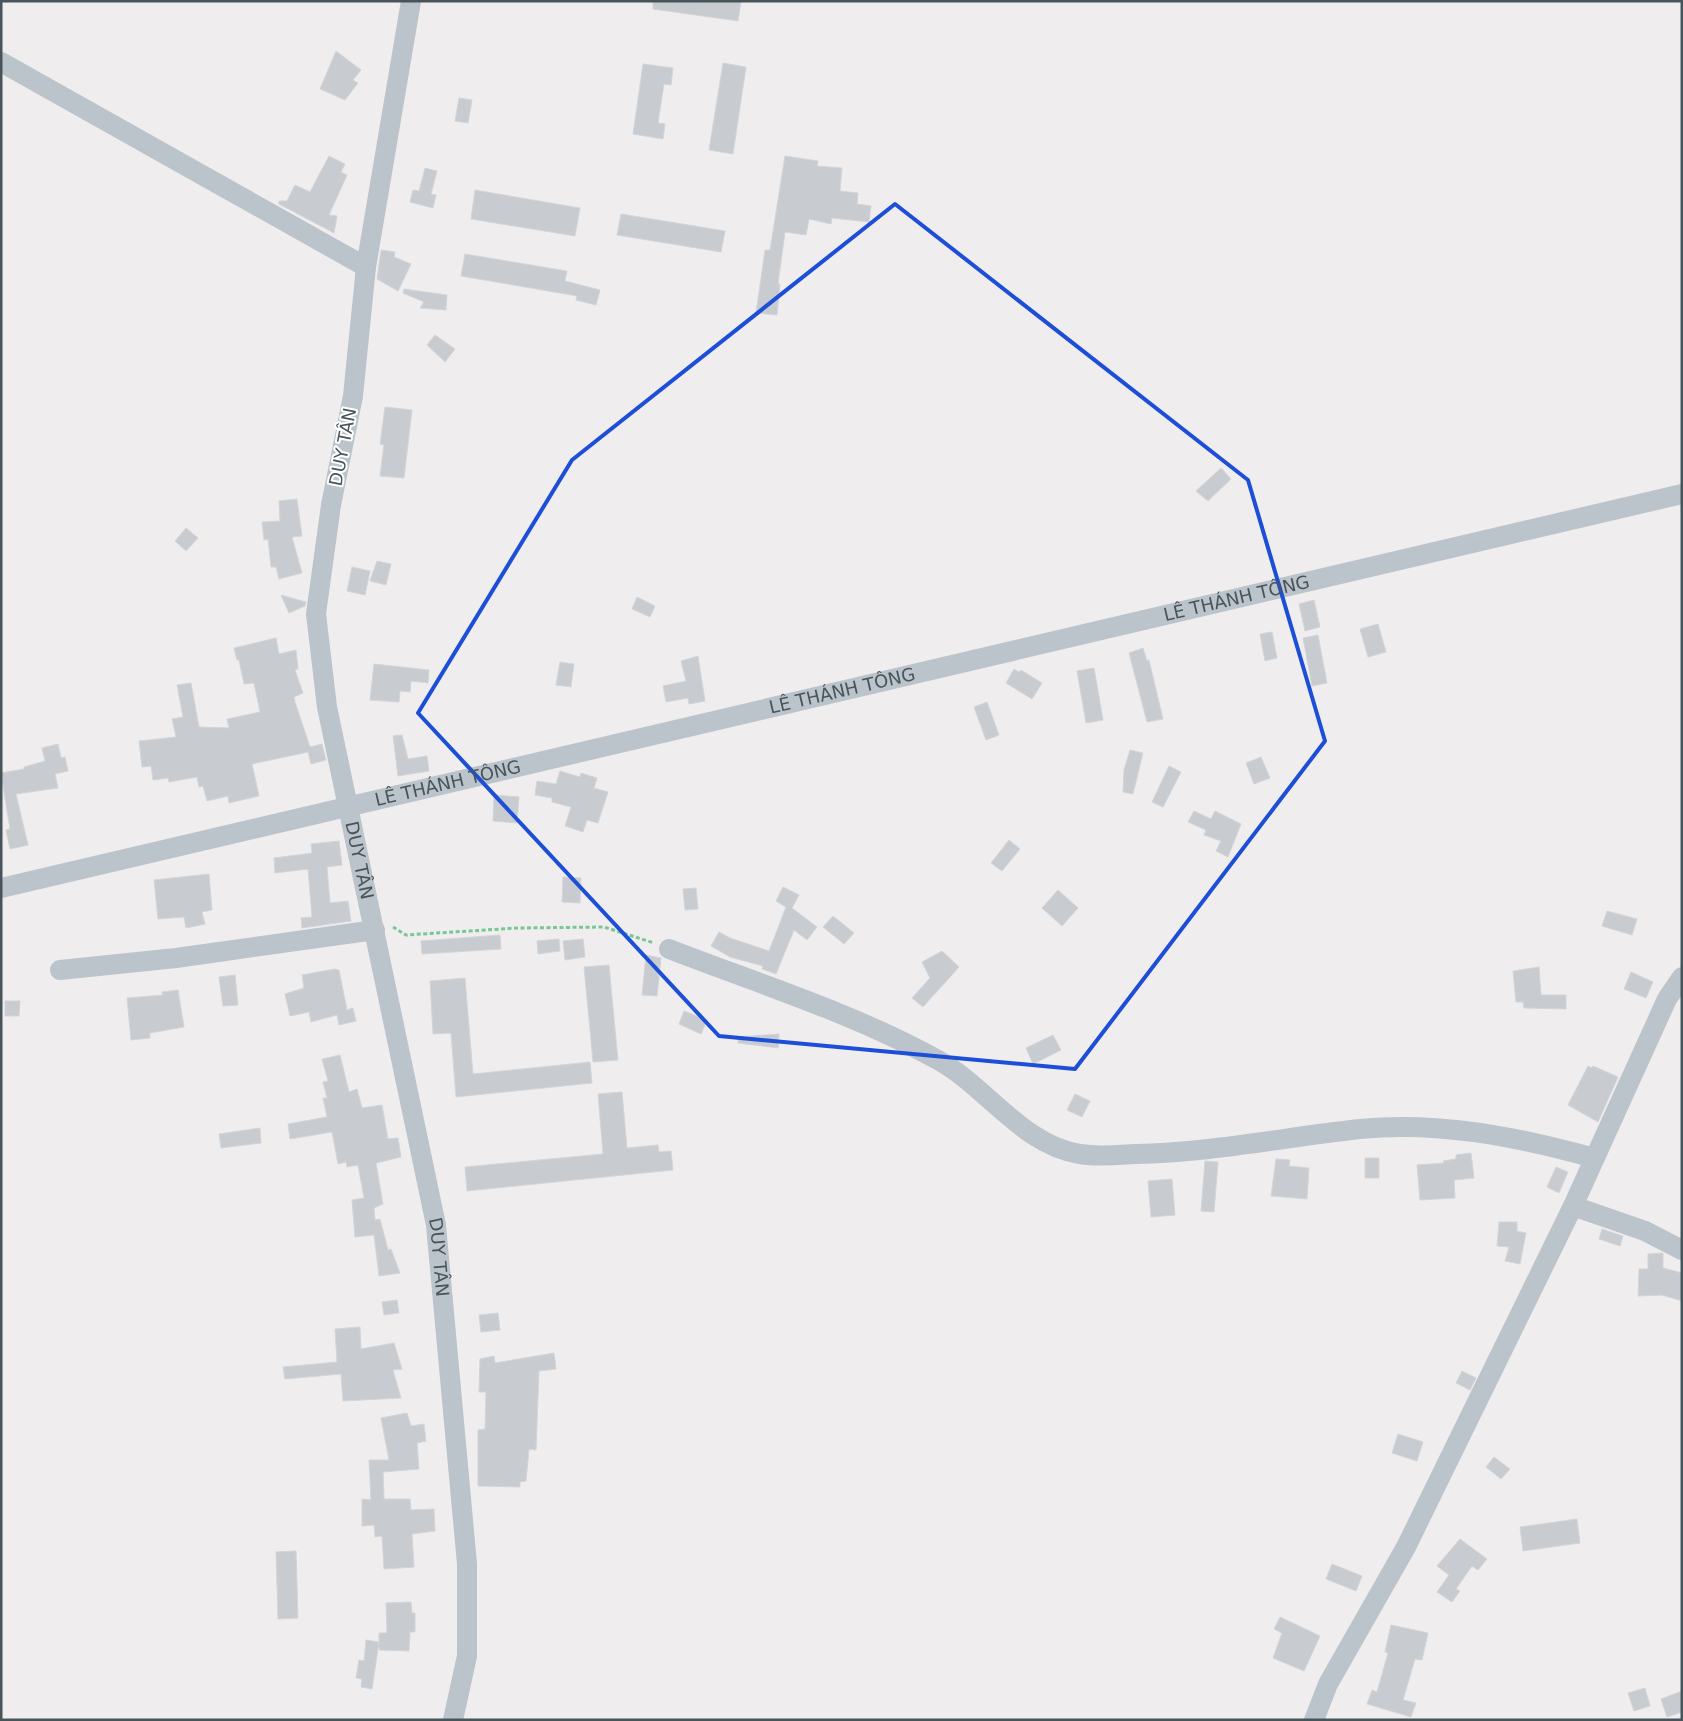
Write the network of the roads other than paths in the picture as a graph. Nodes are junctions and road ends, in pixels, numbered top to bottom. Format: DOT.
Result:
graph roads {
  1 [pos="411,1"];
  2 [pos="1,62"];
  3 [pos="366,267"];
  4 [pos="1682,494"];
  5 [pos="348,806"];
  6 [pos="1,888"];
  7 [pos="373,921"];
  8 [pos="668,949"];
  9 [pos="60,970"];
  10 [pos="1682,977"];
  11 [pos="1594,1158"];
  12 [pos="1573,1206"];
  13 [pos="1682,1250"];
  14 [pos="453,1720"];
  15 [pos="1314,1720"];
  1 -- 3 [label="street, DUY TÂN"];
  2 -- 3 [label="street"];
  3 -- 5 [label="street, DUY TÂN"];
  4 -- 5 [label="street, LÊ THÁNH TÔNG"];
  5 -- 6 [label="street, LÊ THÁNH TÔNG"];
  5 -- 7 [label="street, DUY TÂN"];
  7 -- 9 [label="street"];
  7 -- 14 [label="street, DUY TÂN"];
  8 -- 11 [label="street"];
  10 -- 11 [label="street"];
  11 -- 12 [label="street"];
  12 -- 13 [label="street"];
  12 -- 15 [label="street"];
}
